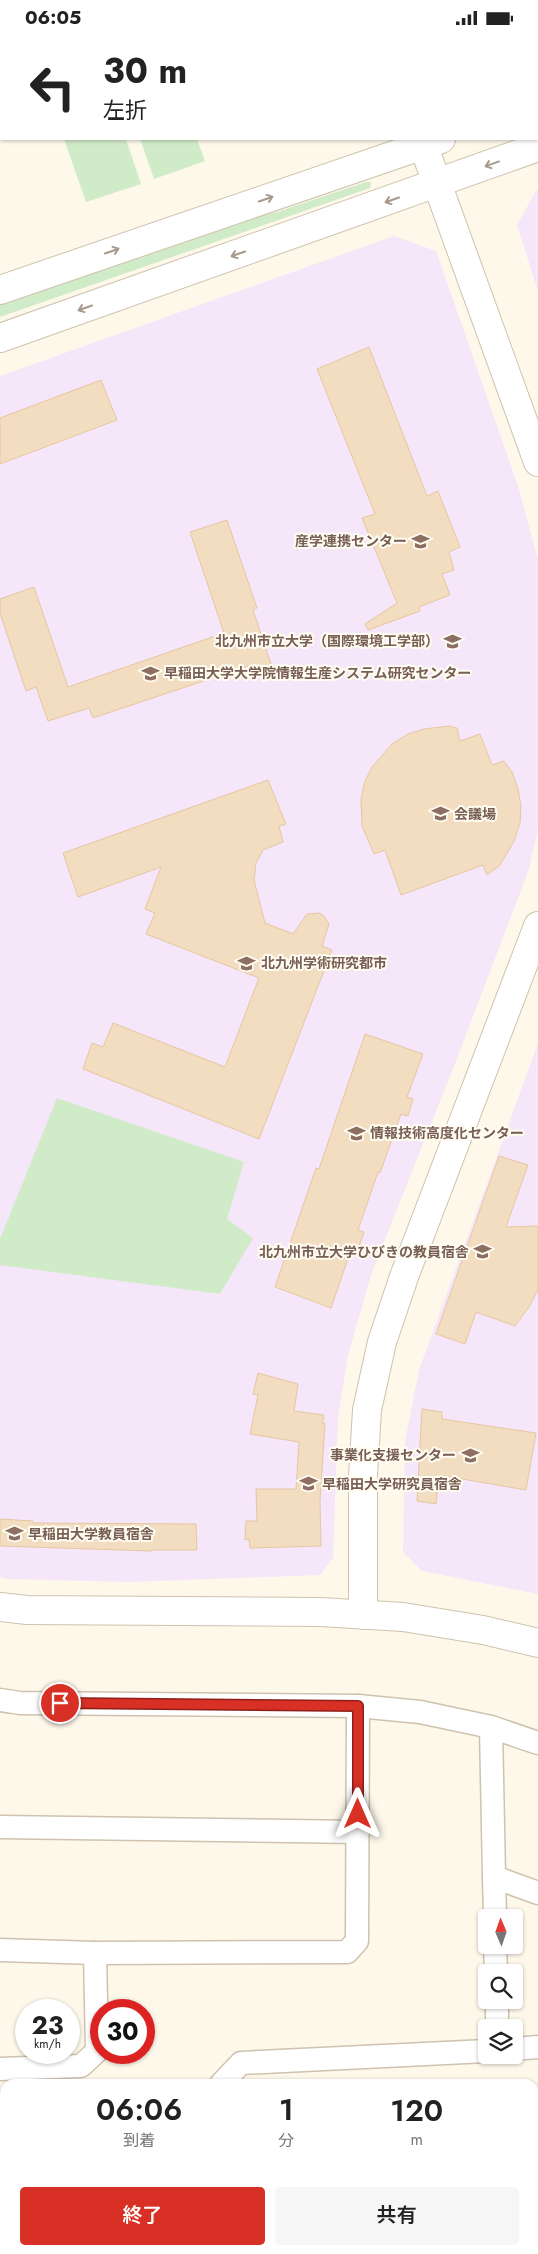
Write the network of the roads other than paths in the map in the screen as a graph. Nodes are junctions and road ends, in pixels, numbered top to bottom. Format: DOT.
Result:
graph roads {
  1 [pos="428,141"];
  2 [pos="538,147"];
  3 [pos="438,184"];
  4 [pos="0,290"];
  5 [pos="0,338"];
  6 [pos="538,462"];
  7 [pos="538,926"];
  8 [pos="0,1607"];
  9 [pos="363,1615"];
  10 [pos="538,1643"];
  11 [pos="0,1700"];
  12 [pos="358,1706"];
  13 [pos="491,1727"];
  14 [pos="538,1743"];
  15 [pos="0,1827"];
  16 [pos="358,1832"];
  17 [pos="494,1877"];
  18 [pos="538,1893"];
  19 [pos="495,1909"];
  20 [pos="0,1950"];
  21 [pos="95,1953"];
  22 [pos="538,2047"];
  23 [pos="523,2048"];
  24 [pos="478,2051"];
  25 [pos="0,2069"];
  26 [pos="226,2079"];
  1 -- 3 [label="street"];
  4 -- 1 [label="street, one-way"];
  2 -- 3 [label="street, one-way"];
  3 -- 5 [label="street, one-way"];
  3 -- 6 [label="street"];
  7 -- 9 [label="street"];
  8 -- 9 [label="street"];
  9 -- 10 [label="street"];
  11 -- 12 [label="street"];
  12 -- 13 [label="street"];
  12 -- 16 [label="street"];
  13 -- 14 [label="street"];
  13 -- 17 [label="street"];
  15 -- 16 [label="street"];
  16 -- 21 [label="street"];
  17 -- 18 [label="street"];
  17 -- 19 [label="street"];
  20 -- 21 [label="street"];
  21 -- 25 [label="street"];
  22 -- 23 [label="street"];
  24 -- 26 [label="street"];
}
